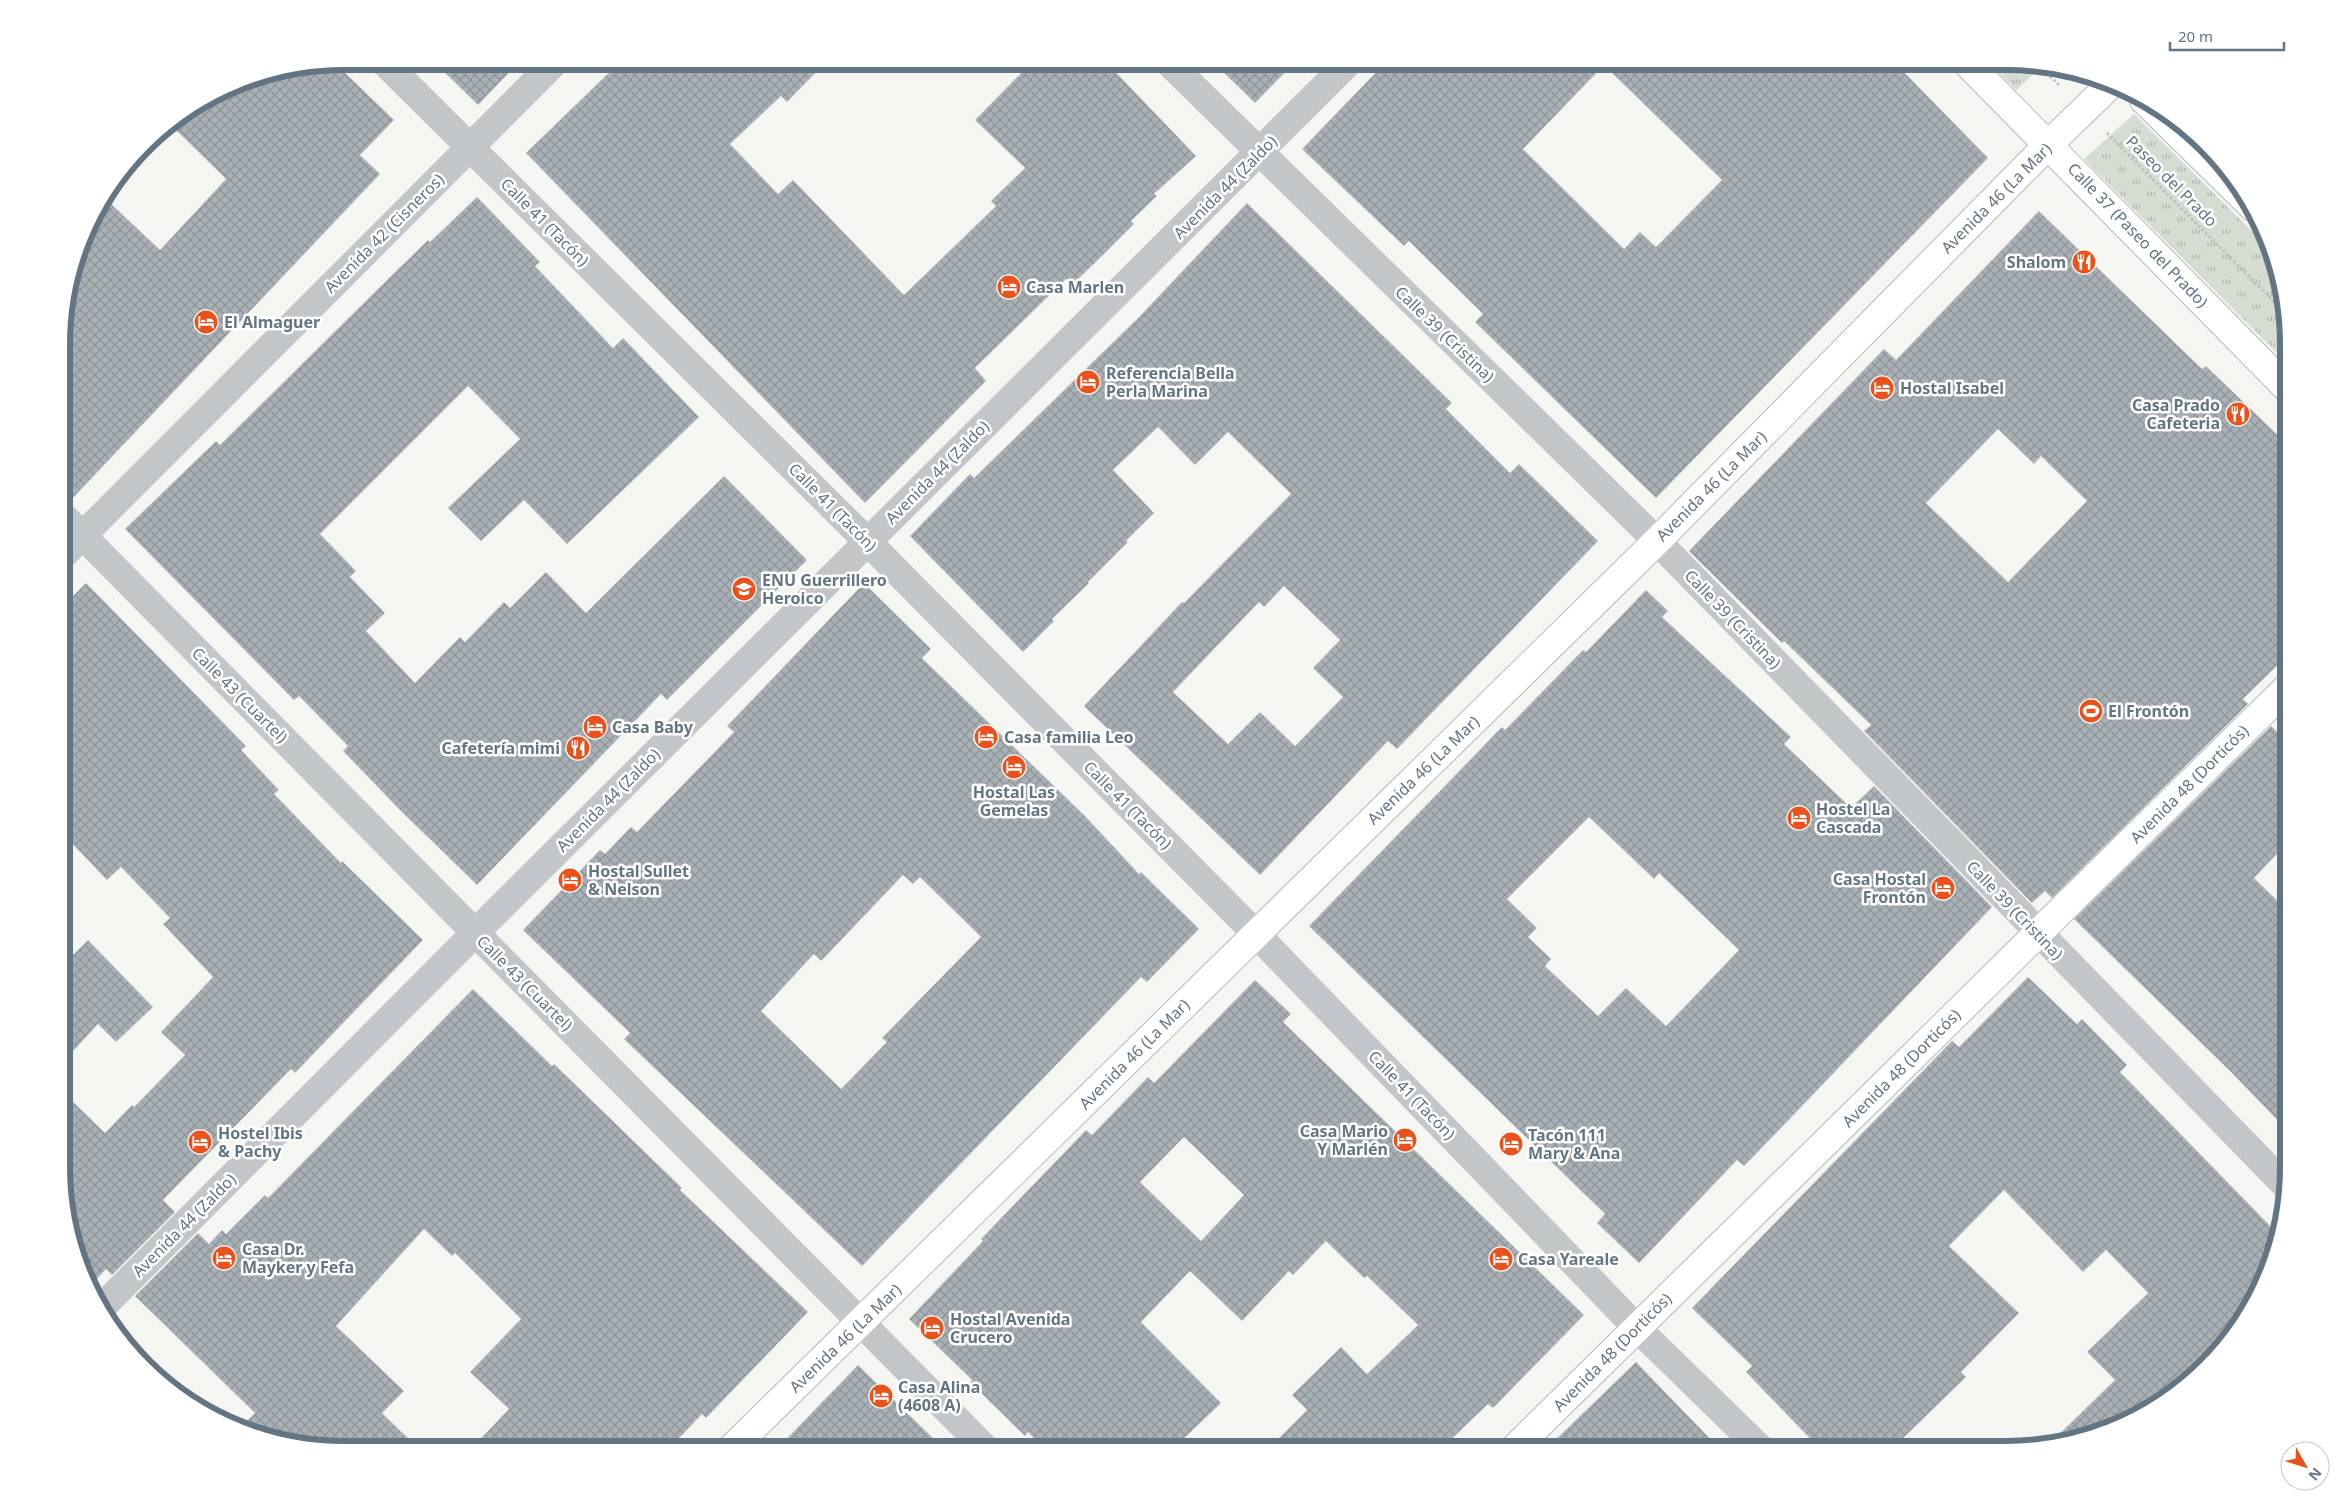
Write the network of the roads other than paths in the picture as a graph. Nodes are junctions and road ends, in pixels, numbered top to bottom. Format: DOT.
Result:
graph roads {
  1 [pos="392,70"];
  2 [pos="547,70"];
  3 [pos="1176,70"];
  4 [pos="1341,70"];
  5 [pos="1974,70"];
  6 [pos="2106,89"];
  7 [pos="2167,123"];
  8 [pos="2049,144"];
  9 [pos="469,148"];
  10 [pos="1259,152"];
  11 [pos="2224,179"];
  12 [pos="2280,381"];
  13 [pos="70,535"];
  14 [pos="867,541"];
  15 [pos="1657,541"];
  16 [pos="2280,695"];
  17 [pos="474,933"];
  18 [pos="2038,933"];
  19 [pos="1256,934"];
  20 [pos="2279,1179"];
  21 [pos="106,1303"];
  22 [pos="861,1322"];
  23 [pos="1637,1328"];
  24 [pos="739,1441"];
  25 [pos="978,1441"];
  26 [pos="1522,1441"];
  27 [pos="1753,1441"];
  1 -- 9 [label="street, Calle 41 (Tacón)"];
  2 -- 9 [label="street, Avenida 42 (Cisneros)"];
  3 -- 10 [label="street, Calle 39 (Cristina)"];
  4 -- 10 [label="street, Avenida 44 (Zaldo)"];
  5 -- 8 [label="main road, Calle 37 (Paseo del Prado)"];
  6 -- 8 [label="main road, Avenida 46 (La Mar)"];
  7 -- 11 [label="main road"];
  8 -- 12 [label="main road, Calle 37 (Paseo del Prado)"];
  8 -- 15 [label="main road, Avenida 46 (La Mar)"];
  9 -- 13 [label="street, Avenida 42 (Cisneros)"];
  9 -- 14 [label="street, Calle 41 (Tacón)"];
  10 -- 14 [label="street, Avenida 44 (Zaldo)"];
  10 -- 15 [label="street, Calle 39 (Cristina)"];
  13 -- 17 [label="street, Calle 43 (Cuartel)"];
  14 -- 17 [label="street, Avenida 44 (Zaldo)"];
  14 -- 19 [label="street, Calle 41 (Tacón)"];
  15 -- 18 [label="street, Calle 39 (Cristina)"];
  15 -- 19 [label="main road, Avenida 46 (La Mar)"];
  16 -- 18 [label="main road, Avenida 48 (Dorticós)"];
  17 -- 21 [label="street, Avenida 44 (Zaldo)"];
  17 -- 22 [label="street, Calle 43 (Cuartel)"];
  18 -- 20 [label="street, Calle 39 (Cristina)"];
  18 -- 23 [label="main road, Avenida 48 (Dorticós)"];
  19 -- 22 [label="main road, Avenida 46 (La Mar)"];
  19 -- 23 [label="street, Calle 41 (Tacón)"];
  22 -- 24 [label="main road, Avenida 46 (La Mar)"];
  22 -- 25 [label="street, Calle 43 (Cuartel)"];
  23 -- 26 [label="main road, Avenida 48 (Dorticós)"];
  23 -- 27 [label="street, Calle 41 (Tacón)"];
}
